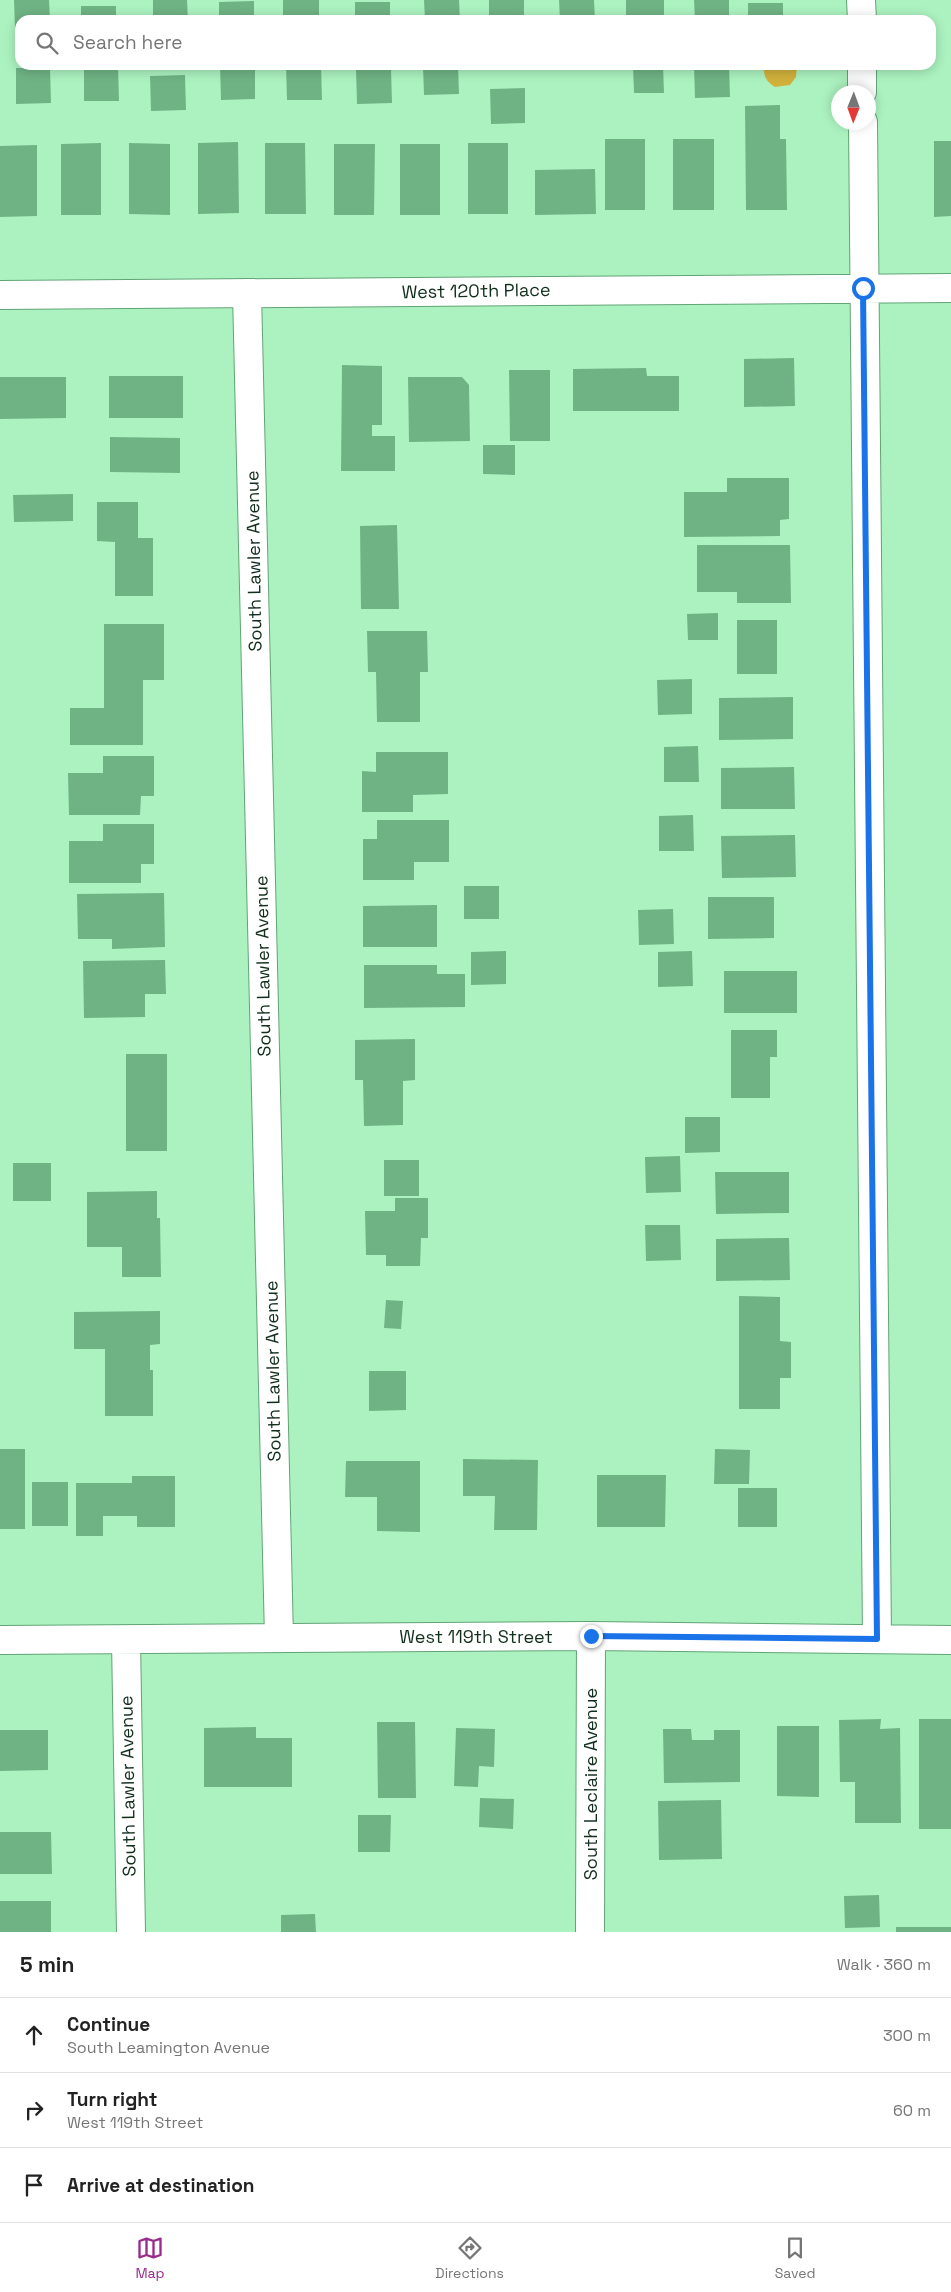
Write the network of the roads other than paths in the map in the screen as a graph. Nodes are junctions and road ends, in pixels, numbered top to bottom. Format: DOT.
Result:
graph roads {
  1 [pos="862,0"];
  2 [pos="862,15"];
  3 [pos="862,70"];
  4 [pos="862,85"];
  5 [pos="863,130"];
  6 [pos="863,288"];
  7 [pos="951,288"];
  8 [pos="247,293"];
  9 [pos="0,295"];
  10 [pos="591,1636"];
  11 [pos="279,1638"];
  12 [pos="877,1639"];
  13 [pos="0,1640"];
  14 [pos="126,1640"];
  15 [pos="951,1640"];
  16 [pos="131,1932"];
  17 [pos="590,1932"];
  1 -- 2 [label="street"];
  3 -- 4 [label="street"];
  5 -- 6 [label="street"];
  6 -- 7 [label="street, West 120th Place"];
  6 -- 8 [label="street, West 120th Place"];
  6 -- 12 [label="street"];
  8 -- 9 [label="street, West 120th Place"];
  8 -- 11 [label="street, South Lawler Avenue"];
  10 -- 11 [label="street, West 119th Street"];
  10 -- 12 [label="street, West 119th Street"];
  10 -- 17 [label="street, South Leclaire Avenue"];
  11 -- 14 [label="street, West 119th Street"];
  12 -- 15 [label="street, West 119th Street"];
  13 -- 14 [label="street, West 119th Street"];
  14 -- 16 [label="street, South Lawler Avenue"];
}
